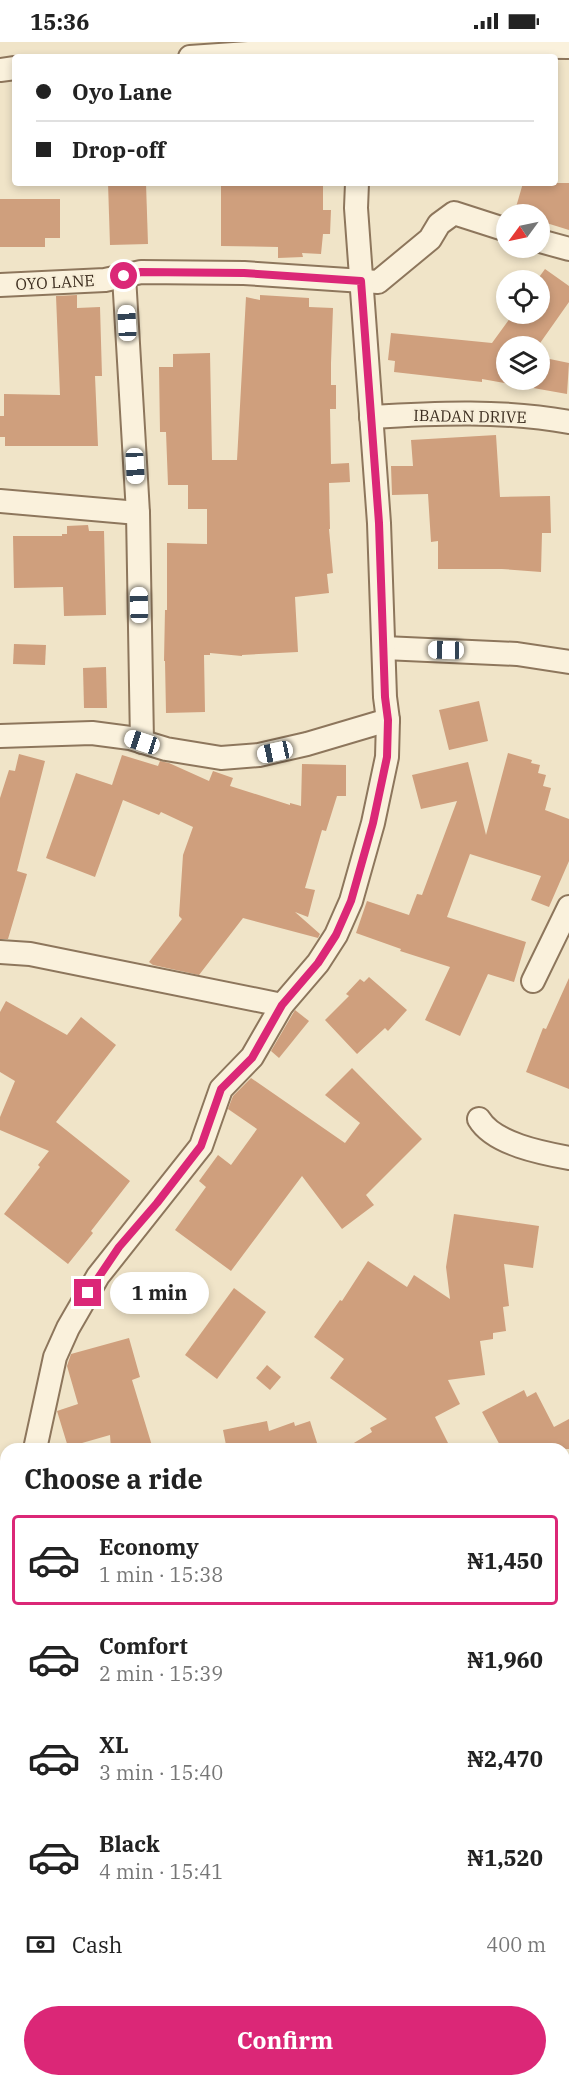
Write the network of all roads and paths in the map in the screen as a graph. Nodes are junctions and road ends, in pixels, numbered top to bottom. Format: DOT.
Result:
graph roads {
  1 [pos="569,46"];
  2 [pos="364,51"];
  3 [pos="277,54"];
  4 [pos="357,186"];
  5 [pos="496,226"];
  6 [pos="550,244"];
  7 [pos="569,249"];
  8 [pos="124,276"];
  9 [pos="361,281"];
  10 [pos="0,285"];
  11 [pos="371,417"];
  12 [pos="569,422"];
  13 [pos="0,501"];
  14 [pos="138,513"];
  15 [pos="384,648"];
  16 [pos="569,662"];
  17 [pos="388,720"];
  18 [pos="0,736"];
  19 [pos="142,742"];
  20 [pos="569,906"];
  21 [pos="0,952"];
  22 [pos="533,981"];
  23 [pos="282,1005"];
  24 [pos="479,1119"];
  25 [pos="569,1158"];
  26 [pos="36,1443"];
  1 -- 2 [label="street"];
  2 -- 3 [label="street"];
  4 -- 9 [label="street"];
  5 -- 9 [label="street, OYO LANE"];
  6 -- 7 [label="street"];
  8 -- 9 [label="street, OYO LANE"];
  8 -- 10 [label="street, OYO LANE"];
  8 -- 14 [label="street"];
  9 -- 11 [label="street"];
  11 -- 12 [label="street, IBADAN DRIVE"];
  11 -- 15 [label="street"];
  13 -- 14 [label="street"];
  14 -- 19 [label="street"];
  15 -- 16 [label="street"];
  15 -- 17 [label="street"];
  17 -- 19 [label="street"];
  17 -- 23 [label="street"];
  18 -- 19 [label="street"];
  20 -- 22 [label="street"];
  21 -- 23 [label="street"];
  23 -- 26 [label="street"];
  24 -- 25 [label="street"];
}
